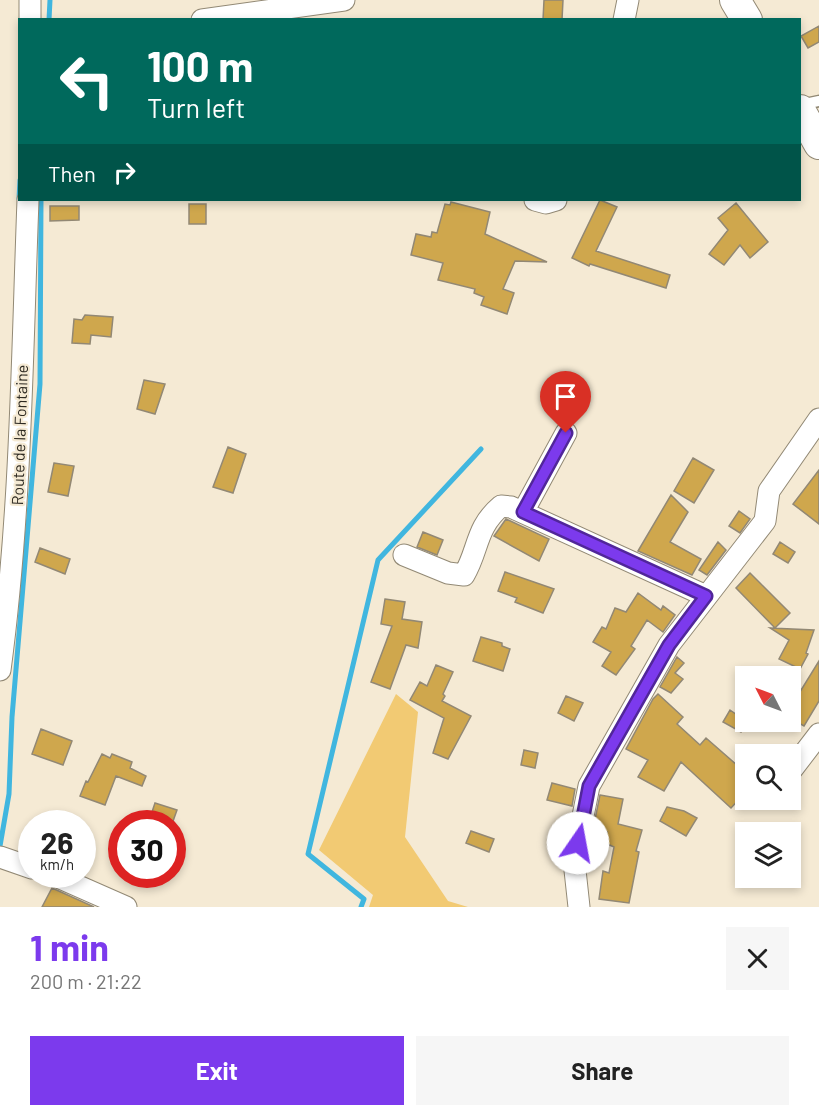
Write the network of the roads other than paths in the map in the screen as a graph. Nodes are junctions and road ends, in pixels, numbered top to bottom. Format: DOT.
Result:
graph roads {
  1 [pos="30,0"];
  2 [pos="344,0"];
  3 [pos="628,0"];
  4 [pos="735,0"];
  5 [pos="30,18"];
  6 [pos="216,18"];
  7 [pos="624,18"];
  8 [pos="746,18"];
  9 [pos="819,101"];
  10 [pos="801,105"];
  11 [pos="801,112"];
  12 [pos="819,144"];
  13 [pos="28,201"];
  14 [pos="819,419"];
  15 [pos="566,433"];
  16 [pos="523,512"];
  17 [pos="404,555"];
  18 [pos="706,596"];
  19 [pos="0,670"];
  20 [pos="819,735"];
  21 [pos="801,758"];
  22 [pos="0,857"];
  23 [pos="18,863"];
  24 [pos="83,888"];
  25 [pos="126,907"];
  26 [pos="579,907"];
  1 -- 5 [label="street"];
  2 -- 6 [label="street"];
  3 -- 7 [label="street"];
  4 -- 8 [label="main road"];
  9 -- 10 [label="lane"];
  11 -- 12 [label="main road"];
  13 -- 19 [label="street, Route de la Fontaine"];
  14 -- 18 [label="street"];
  15 -- 16 [label="street"];
  16 -- 17 [label="street"];
  16 -- 18 [label="street"];
  18 -- 26 [label="street"];
  20 -- 21 [label="street"];
  22 -- 23 [label="street"];
  24 -- 25 [label="street"];
}
